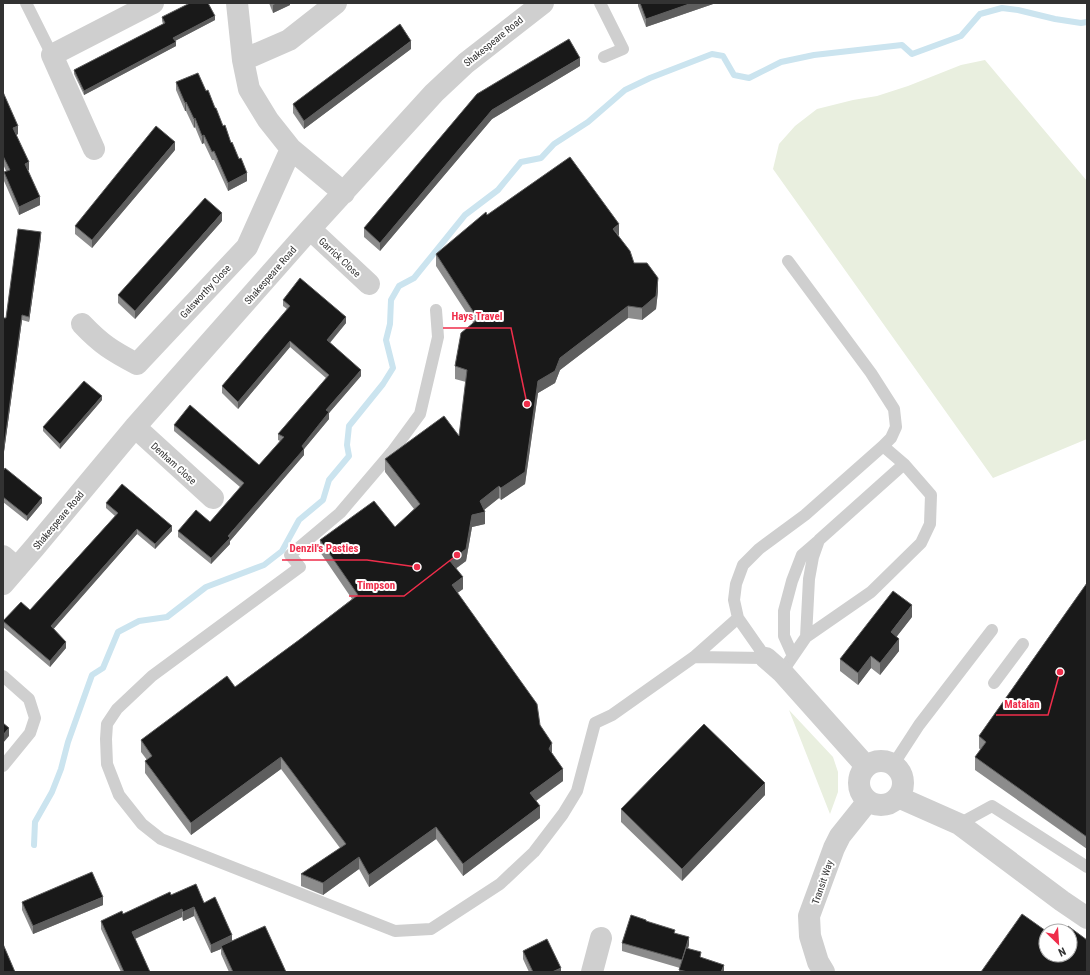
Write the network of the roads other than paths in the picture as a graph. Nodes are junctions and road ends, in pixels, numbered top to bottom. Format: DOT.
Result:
graph roads {
  1 [pos="26,3"];
  2 [pos="153,3"];
  3 [pos="237,3"];
  4 [pos="336,3"];
  5 [pos="543,3"];
  6 [pos="600,3"];
  7 [pos="52,55"];
  8 [pos="604,57"];
  9 [pos="243,60"];
  10 [pos="94,149"];
  11 [pos="291,149"];
  12 [pos="344,193"];
  13 [pos="310,229"];
  14 [pos="788,261"];
  15 [pos="370,284"];
  16 [pos="436,310"];
  17 [pos="82,324"];
  18 [pos="135,427"];
  19 [pos="883,446"];
  20 [pos="904,464"];
  21 [pos="213,498"];
  22 [pos="819,540"];
  23 [pos="10,562"];
  24 [pos="3,584"];
  25 [pos="738,618"];
  26 [pos="992,630"];
  27 [pos="806,637"];
  28 [pos="1023,644"];
  29 [pos="694,657"];
  30 [pos="766,658"];
  31 [pos="787,664"];
  32 [pos="3,676"];
  33 [pos="994,683"];
  34 [pos="893,765"];
  35 [pos="3,766"];
  36 [pos="866,766"];
  37 [pos="898,797"];
  38 [pos="868,801"];
  39 [pos="959,824"];
  40 [pos="1087,867"];
  41 [pos="1087,918"];
  42 [pos="602,938"];
  43 [pos="592,972"];
  44 [pos="824,972"];
  1 -- 7 [label="lane"];
  2 -- 7 [label="street"];
  3 -- 9 [label="street"];
  4 -- 9 [label="street"];
  5 -- 12 [label="street, Shakespeare Road"];
  6 -- 8 [label="lane"];
  7 -- 10 [label="street"];
  9 -- 11 [label="street"];
  11 -- 12 [label="street"];
  11 -- 17 [label="street, Galsworthy Close"];
  12 -- 13 [label="street, Shakespeare Road"];
  13 -- 15 [label="street, Garrick Close"];
  13 -- 18 [label="street, Shakespeare Road"];
  14 -- 19 [label="lane"];
  16 -- 29 [label="lane"];
  18 -- 21 [label="street, Denham Close"];
  18 -- 23 [label="street, Shakespeare Road"];
  19 -- 20 [label="lane"];
  19 -- 25 [label="lane"];
  20 -- 22 [label="lane"];
  20 -- 27 [label="lane"];
  22 -- 27 [label="lane"];
  22 -- 31 [label="lane"];
  23 -- 24 [label="street, Shakespeare Road"];
  25 -- 29 [label="lane"];
  25 -- 30 [label="lane"];
  26 -- 34 [label="lane"];
  27 -- 31 [label="lane"];
  28 -- 33 [label="lane"];
  29 -- 30 [label="lane"];
  30 -- 31 [label="street"];
  31 -- 36 [label="street"];
  32 -- 35 [label="lane"];
  34 -- 36 [label="street"];
  34 -- 37 [label="street"];
  36 -- 38 [label="street"];
  37 -- 38 [label="street"];
  37 -- 39 [label="street"];
  38 -- 44 [label="street, Transit Way"];
  39 -- 40 [label="lane"];
  39 -- 41 [label="street"];
  42 -- 43 [label="street"];
}
